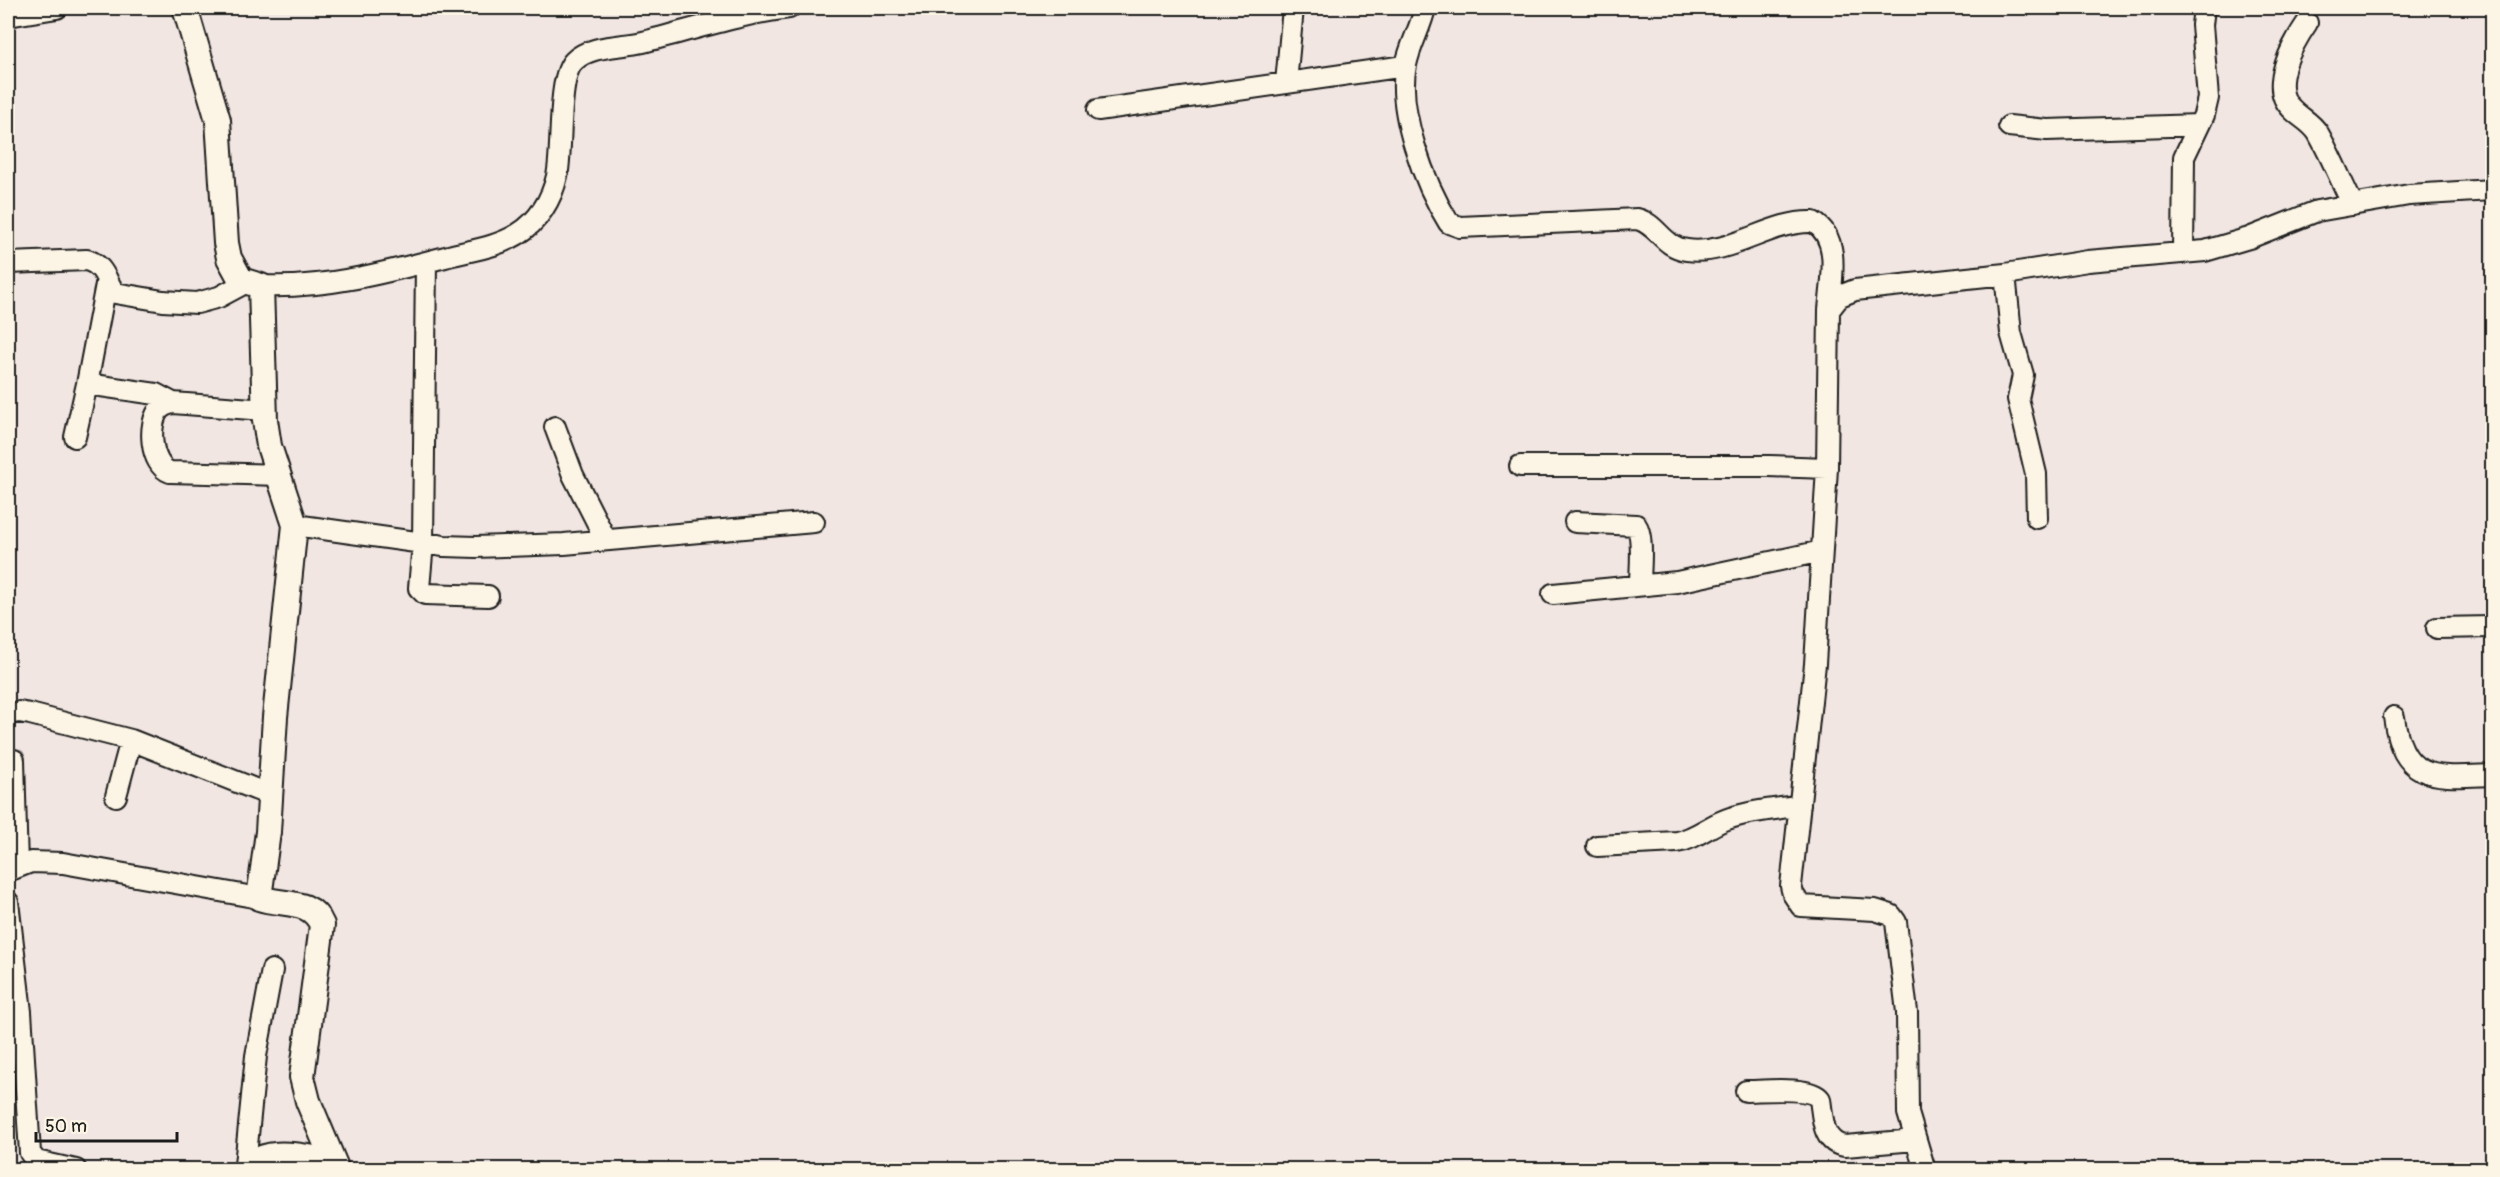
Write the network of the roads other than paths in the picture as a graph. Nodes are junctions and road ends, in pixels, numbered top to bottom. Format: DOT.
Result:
graph roads {
  1 [pos="57,8"];
  2 [pos="185,8"];
  3 [pos="789,8"];
  4 [pos="1293,8"];
  5 [pos="1425,8"];
  6 [pos="2204,8"];
  7 [pos="8,9"];
  8 [pos="2307,23"];
  9 [pos="1405,66"];
  10 [pos="1286,83"];
  11 [pos="1098,110"];
  12 [pos="2199,125"];
  13 [pos="2009,126"];
  14 [pos="2493,190"];
  15 [pos="2353,205"];
  16 [pos="2183,252"];
  17 [pos="426,262"];
  18 [pos="8,264"];
  19 [pos="2005,274"];
  20 [pos="107,279"];
  21 [pos="254,284"];
  22 [pos="1829,310"];
  23 [pos="87,384"];
  24 [pos="173,403"];
  25 [pos="265,410"];
  26 [pos="555,427"];
  27 [pos="75,437"];
  28 [pos="1520,466"];
  29 [pos="1827,468"];
  30 [pos="279,475"];
  31 [pos="2037,518"];
  32 [pos="814,522"];
  33 [pos="1575,522"];
  34 [pos="295,525"];
  35 [pos="606,540"];
  36 [pos="423,543"];
  37 [pos="1822,550"];
  38 [pos="1640,584"];
  39 [pos="1553,594"];
  40 [pos="488,596"];
  41 [pos="2493,627"];
  42 [pos="2437,628"];
  43 [pos="8,714"];
  44 [pos="2394,717"];
  45 [pos="131,740"];
  46 [pos="14,760"];
  47 [pos="2493,775"];
  48 [pos="12,792"];
  49 [pos="270,795"];
  50 [pos="116,796"];
  51 [pos="1800,805"];
  52 [pos="1597,846"];
  53 [pos="12,868"];
  54 [pos="259,898"];
  55 [pos="8,902"];
  56 [pos="272,970"];
  57 [pos="1746,1090"];
  58 [pos="1915,1140"];
  59 [pos="335,1164"];
  60 [pos="243,1167"];
  61 [pos="76,1170"];
  62 [pos="1925,1170"];
  1 -- 7 [label="street"];
  2 -- 21 [label="street"];
  3 -- 17 [label="street"];
  4 -- 10 [label="street"];
  5 -- 9 [label="street"];
  6 -- 12 [label="street"];
  8 -- 15 [label="street"];
  9 -- 10 [label="street"];
  9 -- 22 [label="street"];
  10 -- 11 [label="street"];
  12 -- 13 [label="street"];
  12 -- 16 [label="street"];
  14 -- 15 [label="street"];
  15 -- 16 [label="street"];
  16 -- 19 [label="street"];
  17 -- 21 [label="street"];
  17 -- 36 [label="street"];
  18 -- 20 [label="street"];
  19 -- 22 [label="street"];
  19 -- 31 [label="street"];
  20 -- 21 [label="street"];
  20 -- 23 [label="street"];
  21 -- 25 [label="street"];
  22 -- 29 [label="street"];
  23 -- 24 [label="street"];
  23 -- 27 [label="street"];
  24 -- 25 [label="street"];
  24 -- 30 [label="street"];
  25 -- 30 [label="street"];
  26 -- 35 [label="street"];
  28 -- 29 [label="street"];
  29 -- 37 [label="street"];
  30 -- 34 [label="street"];
  32 -- 35 [label="street"];
  33 -- 38 [label="street"];
  34 -- 36 [label="street"];
  34 -- 49 [label="street"];
  35 -- 36 [label="street"];
  36 -- 40 [label="street"];
  37 -- 38 [label="street"];
  37 -- 51 [label="street"];
  38 -- 39 [label="street"];
  41 -- 42 [label="street"];
  43 -- 45 [label="street"];
  44 -- 47 [label="street"];
  45 -- 49 [label="street"];
  45 -- 50 [label="street"];
  46 -- 48 [label="street"];
  48 -- 53 [label="street"];
  49 -- 54 [label="street"];
  51 -- 52 [label="street"];
  51 -- 58 [label="street"];
  53 -- 54 [label="street"];
  54 -- 59 [label="street"];
  55 -- 61 [label="street"];
  56 -- 60 [label="street"];
  57 -- 58 [label="street"];
  58 -- 62 [label="street"];
  59 -- 60 [label="street"];
}
